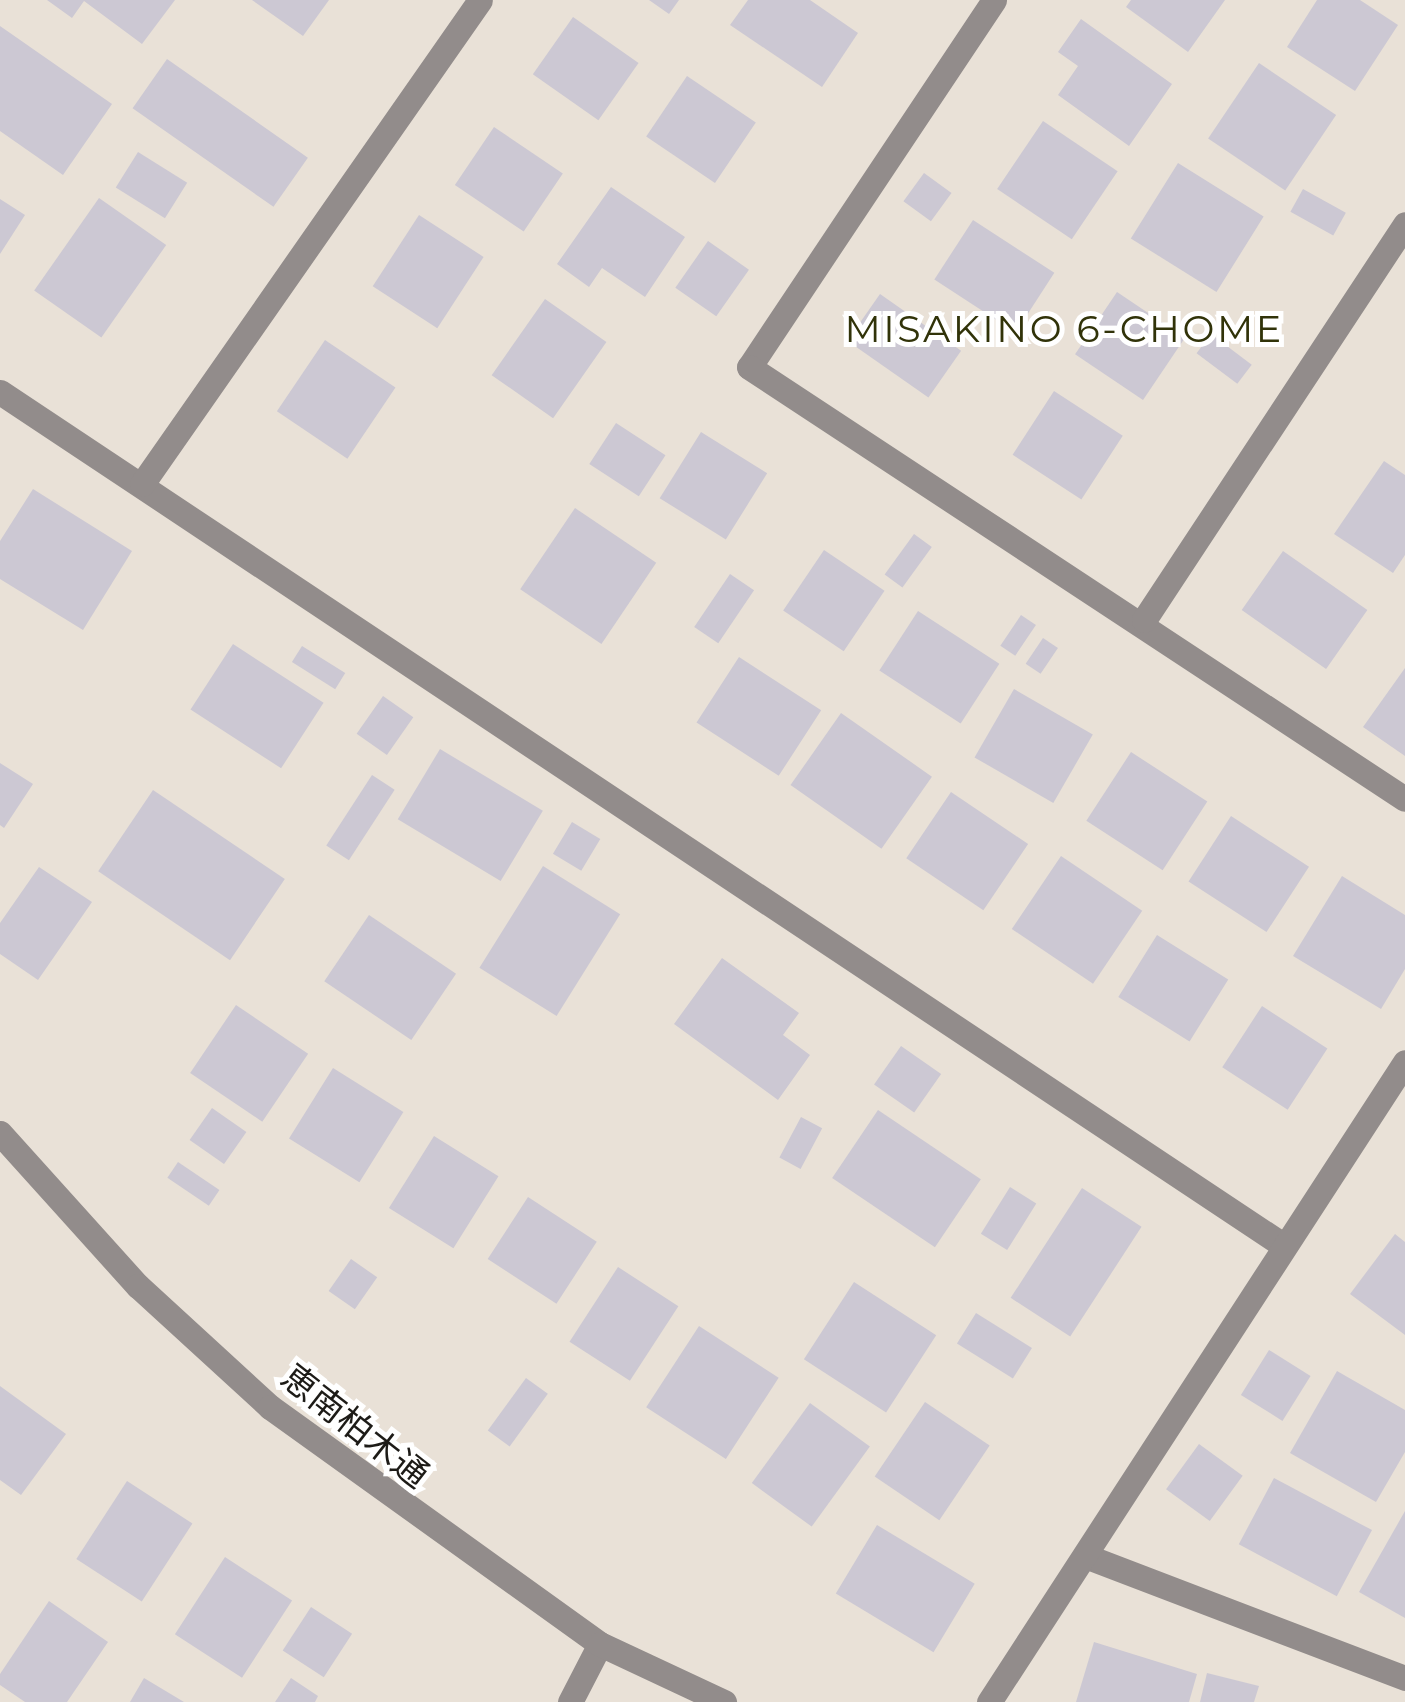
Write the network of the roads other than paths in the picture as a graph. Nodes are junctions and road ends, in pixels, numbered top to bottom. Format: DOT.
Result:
graph roads {
  1 [pos="480,0"];
  2 [pos="994,0"];
  3 [pos="1405,224"];
  4 [pos="0,392"];
  5 [pos="142,484"];
  6 [pos="1144,620"];
  7 [pos="1405,799"];
  8 [pos="1405,1062"];
  9 [pos="0,1133"];
  10 [pos="1284,1244"];
  11 [pos="1088,1558"];
  12 [pos="600,1644"];
  13 [pos="1405,1678"];
  14 [pos="570,1702"];
  15 [pos="724,1702"];
  16 [pos="990,1702"];
  1 -- 5 [label="street"];
  2 -- 6 [label="street"];
  3 -- 6 [label="street"];
  4 -- 5 [label="street"];
  5 -- 10 [label="street"];
  6 -- 7 [label="street"];
  8 -- 10 [label="street"];
  9 -- 12 [label="street, 恵南柏木通"];
  10 -- 11 [label="street"];
  11 -- 13 [label="street"];
  11 -- 16 [label="street"];
  12 -- 14 [label="street"];
  12 -- 15 [label="street, 恵南柏木通"];
}
